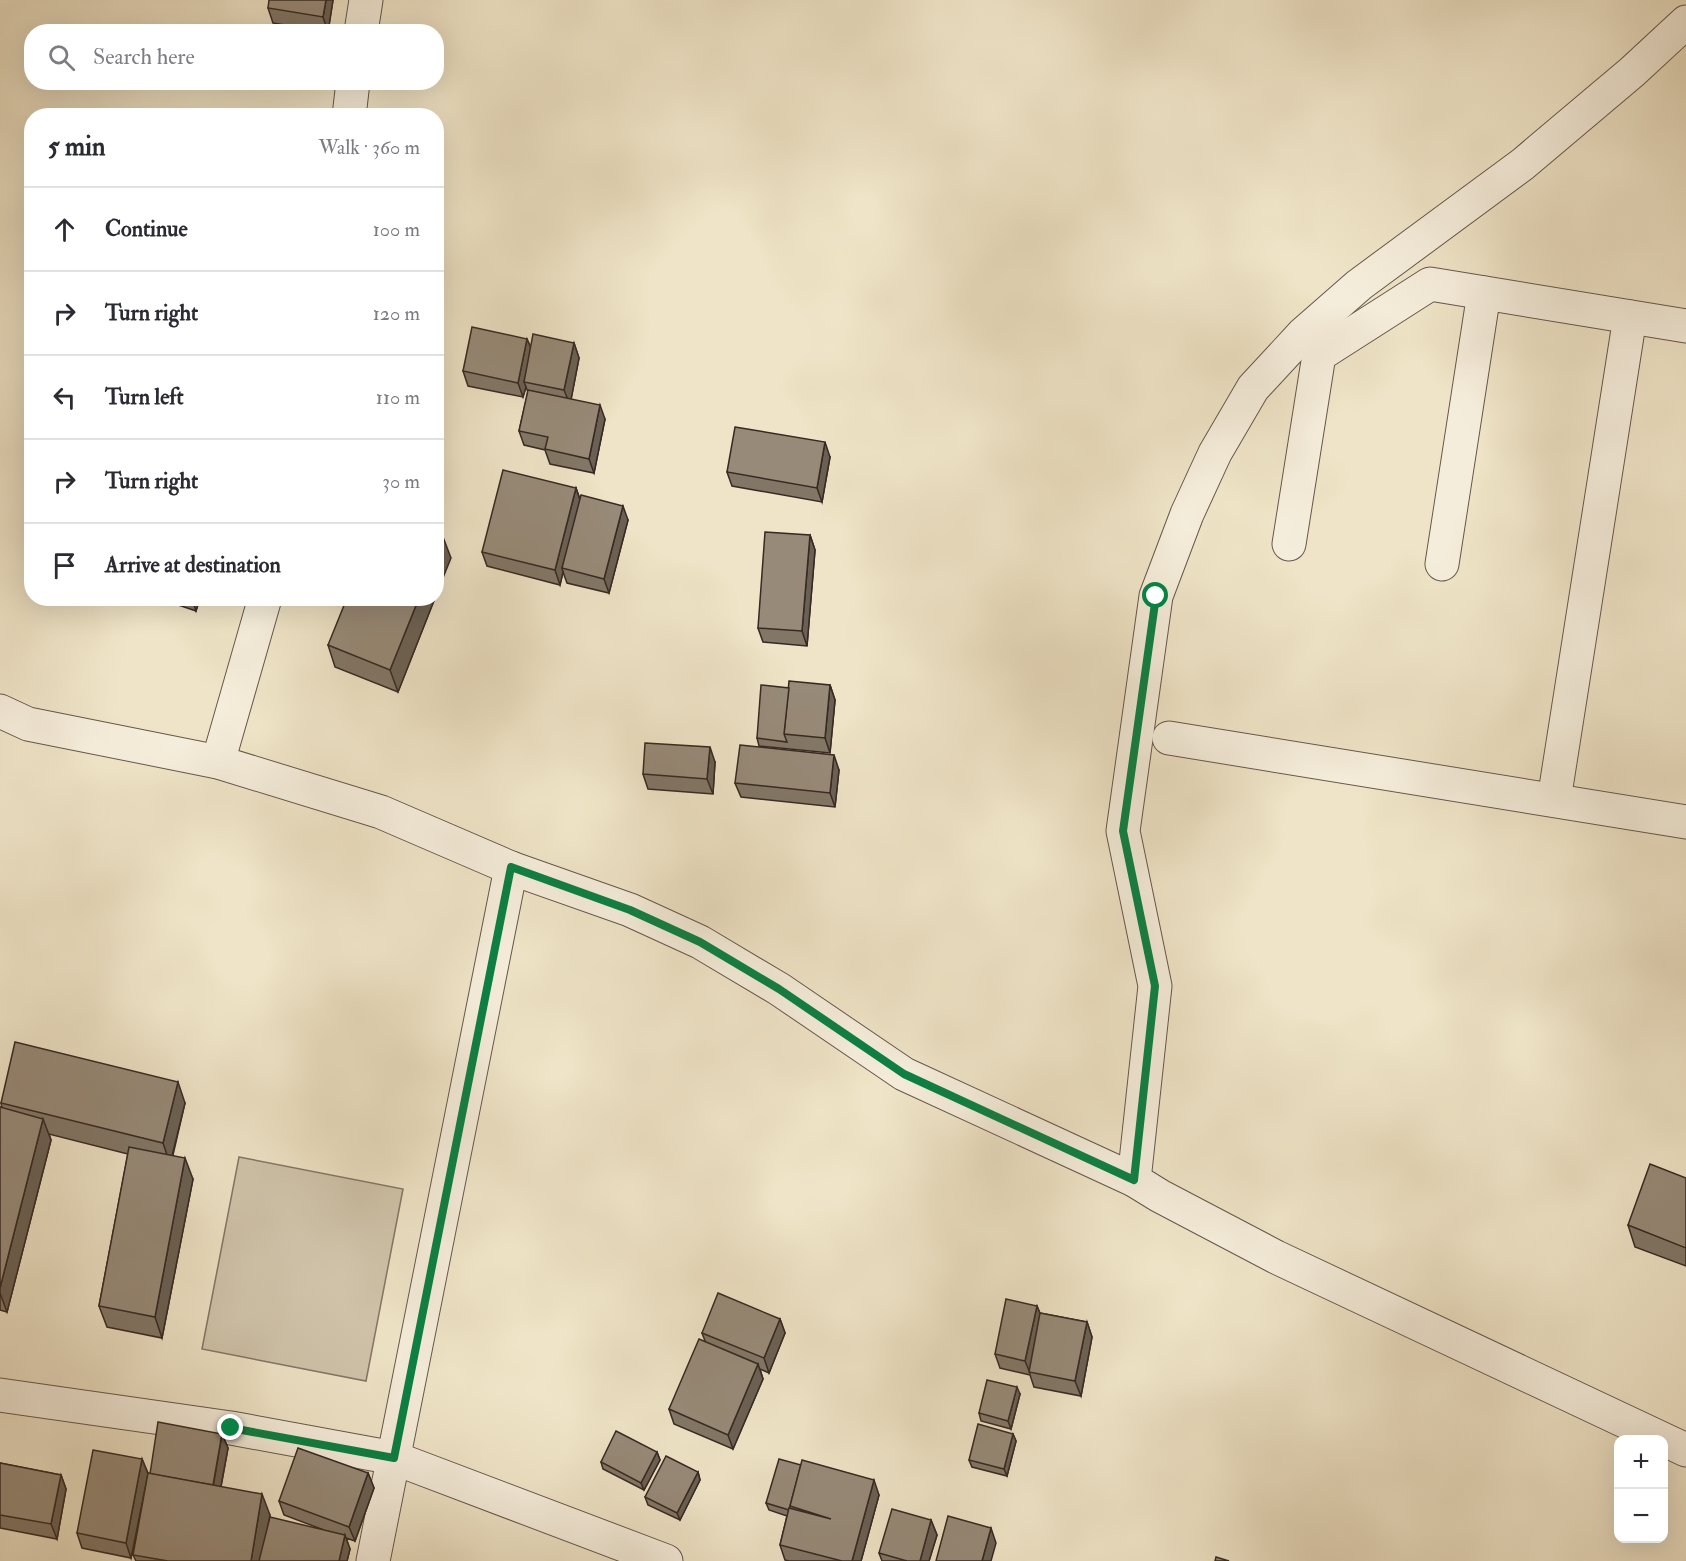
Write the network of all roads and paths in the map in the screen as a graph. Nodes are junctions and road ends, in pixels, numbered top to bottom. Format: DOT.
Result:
graph roads {
  1 [pos="366,0"];
  2 [pos="1686,22"];
  3 [pos="362,24"];
  4 [pos="352,90"];
  5 [pos="350,108"];
  6 [pos="1484,293"];
  7 [pos="1630,316"];
  8 [pos="1686,326"];
  9 [pos="1289,544"];
  10 [pos="1442,564"];
  11 [pos="263,606"];
  12 [pos="0,711"];
  13 [pos="1169,738"];
  14 [pos="218,762"];
  15 [pos="1554,800"];
  16 [pos="1686,822"];
  17 [pos="511,867"];
  18 [pos="1134,1180"];
  19 [pos="0,1395"];
  20 [pos="1686,1450"];
  21 [pos="394,1458"];
  22 [pos="373,1561"];
  23 [pos="666,1561"];
  1 -- 3 [label="street"];
  2 -- 18 [label="street"];
  4 -- 5 [label="street"];
  6 -- 7 [label="street"];
  6 -- 9 [label="street"];
  6 -- 10 [label="street"];
  7 -- 8 [label="street"];
  7 -- 15 [label="street"];
  11 -- 14 [label="street"];
  12 -- 14 [label="street"];
  13 -- 15 [label="street"];
  14 -- 17 [label="street"];
  15 -- 16 [label="street"];
  17 -- 18 [label="street"];
  17 -- 21 [label="street"];
  18 -- 20 [label="street"];
  19 -- 21 [label="street"];
  21 -- 22 [label="street"];
  21 -- 23 [label="street"];
}
